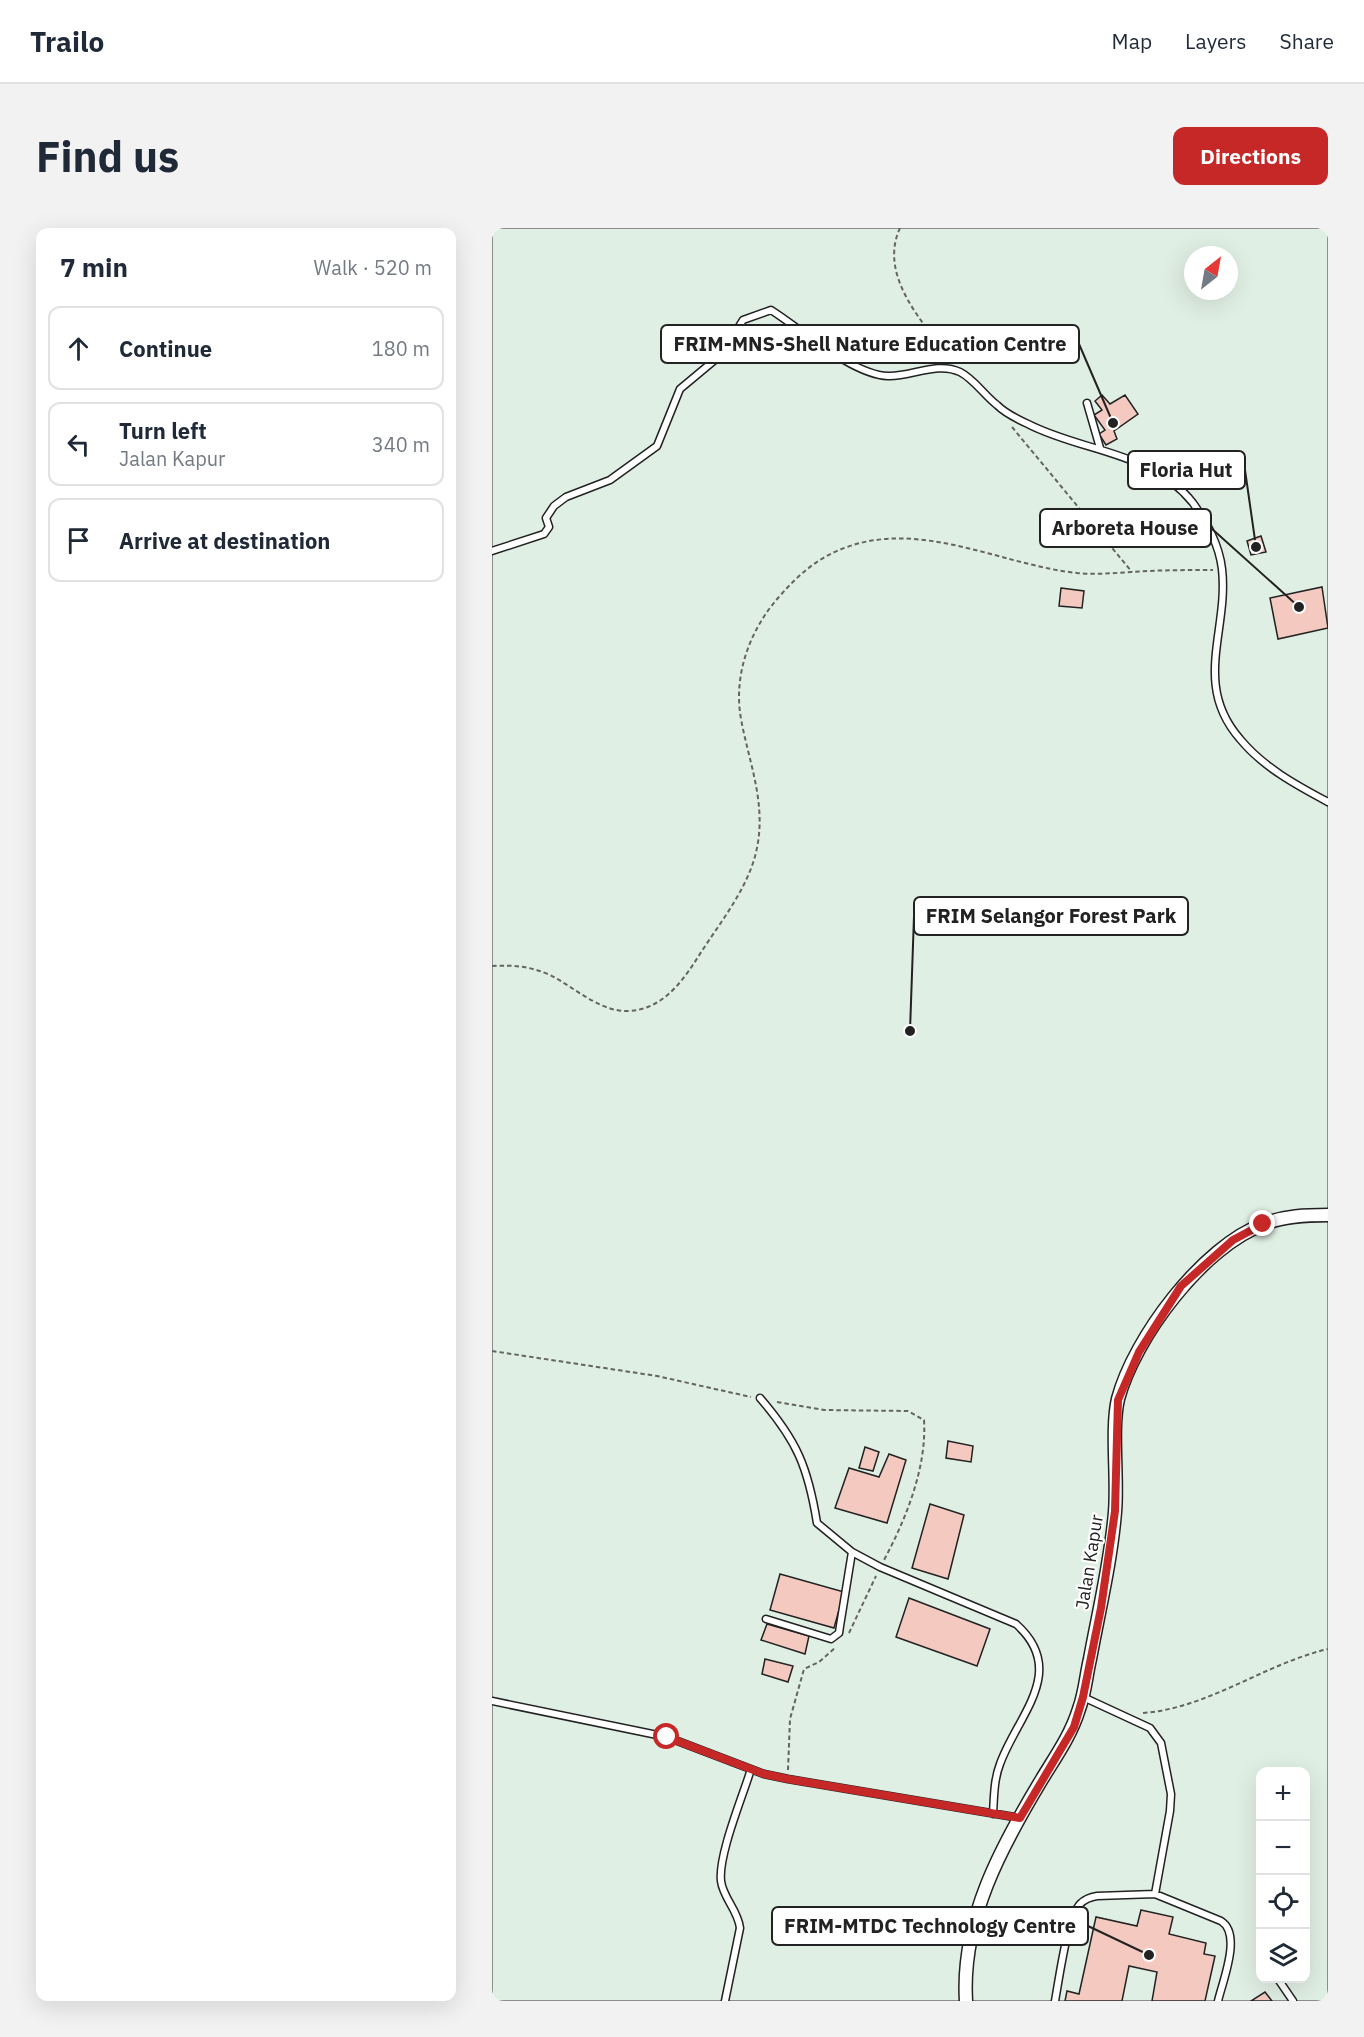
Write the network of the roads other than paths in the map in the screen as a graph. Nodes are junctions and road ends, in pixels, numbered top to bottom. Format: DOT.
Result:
graph roads {
  1 [pos="1087,403"];
  2 [pos="1100,448"];
  3 [pos="492,551"];
  4 [pos="1328,802"];
  5 [pos="1328,1215"];
  6 [pos="760,1398"];
  7 [pos="852,1552"];
  8 [pos="766,1619"];
  9 [pos="1083,1697"];
  10 [pos="492,1701"];
  11 [pos="751,1769"];
  12 [pos="993,1814"];
  13 [pos="1020,1818"];
  14 [pos="1155,1894"];
  15 [pos="1281,1983"];
  16 [pos="725,2001"];
  17 [pos="966,2001"];
  18 [pos="1055,2001"];
  19 [pos="1218,2001"];
  20 [pos="1293,2001"];
  1 -- 2 [label="lane"];
  2 -- 3 [label="lane"];
  2 -- 4 [label="lane"];
  5 -- 9 [label="street, Jalan Kapur"];
  6 -- 7 [label="lane"];
  7 -- 8 [label="lane"];
  7 -- 12 [label="lane"];
  9 -- 13 [label="street, Jalan Kapur"];
  9 -- 14 [label="lane"];
  10 -- 11 [label="lane"];
  11 -- 12 [label="lane"];
  11 -- 16 [label="lane"];
  12 -- 13 [label="lane"];
  13 -- 17 [label="street, Jalan Kapur"];
  14 -- 18 [label="lane"];
  14 -- 19 [label="lane"];
  15 -- 20 [label="lane"];
}
